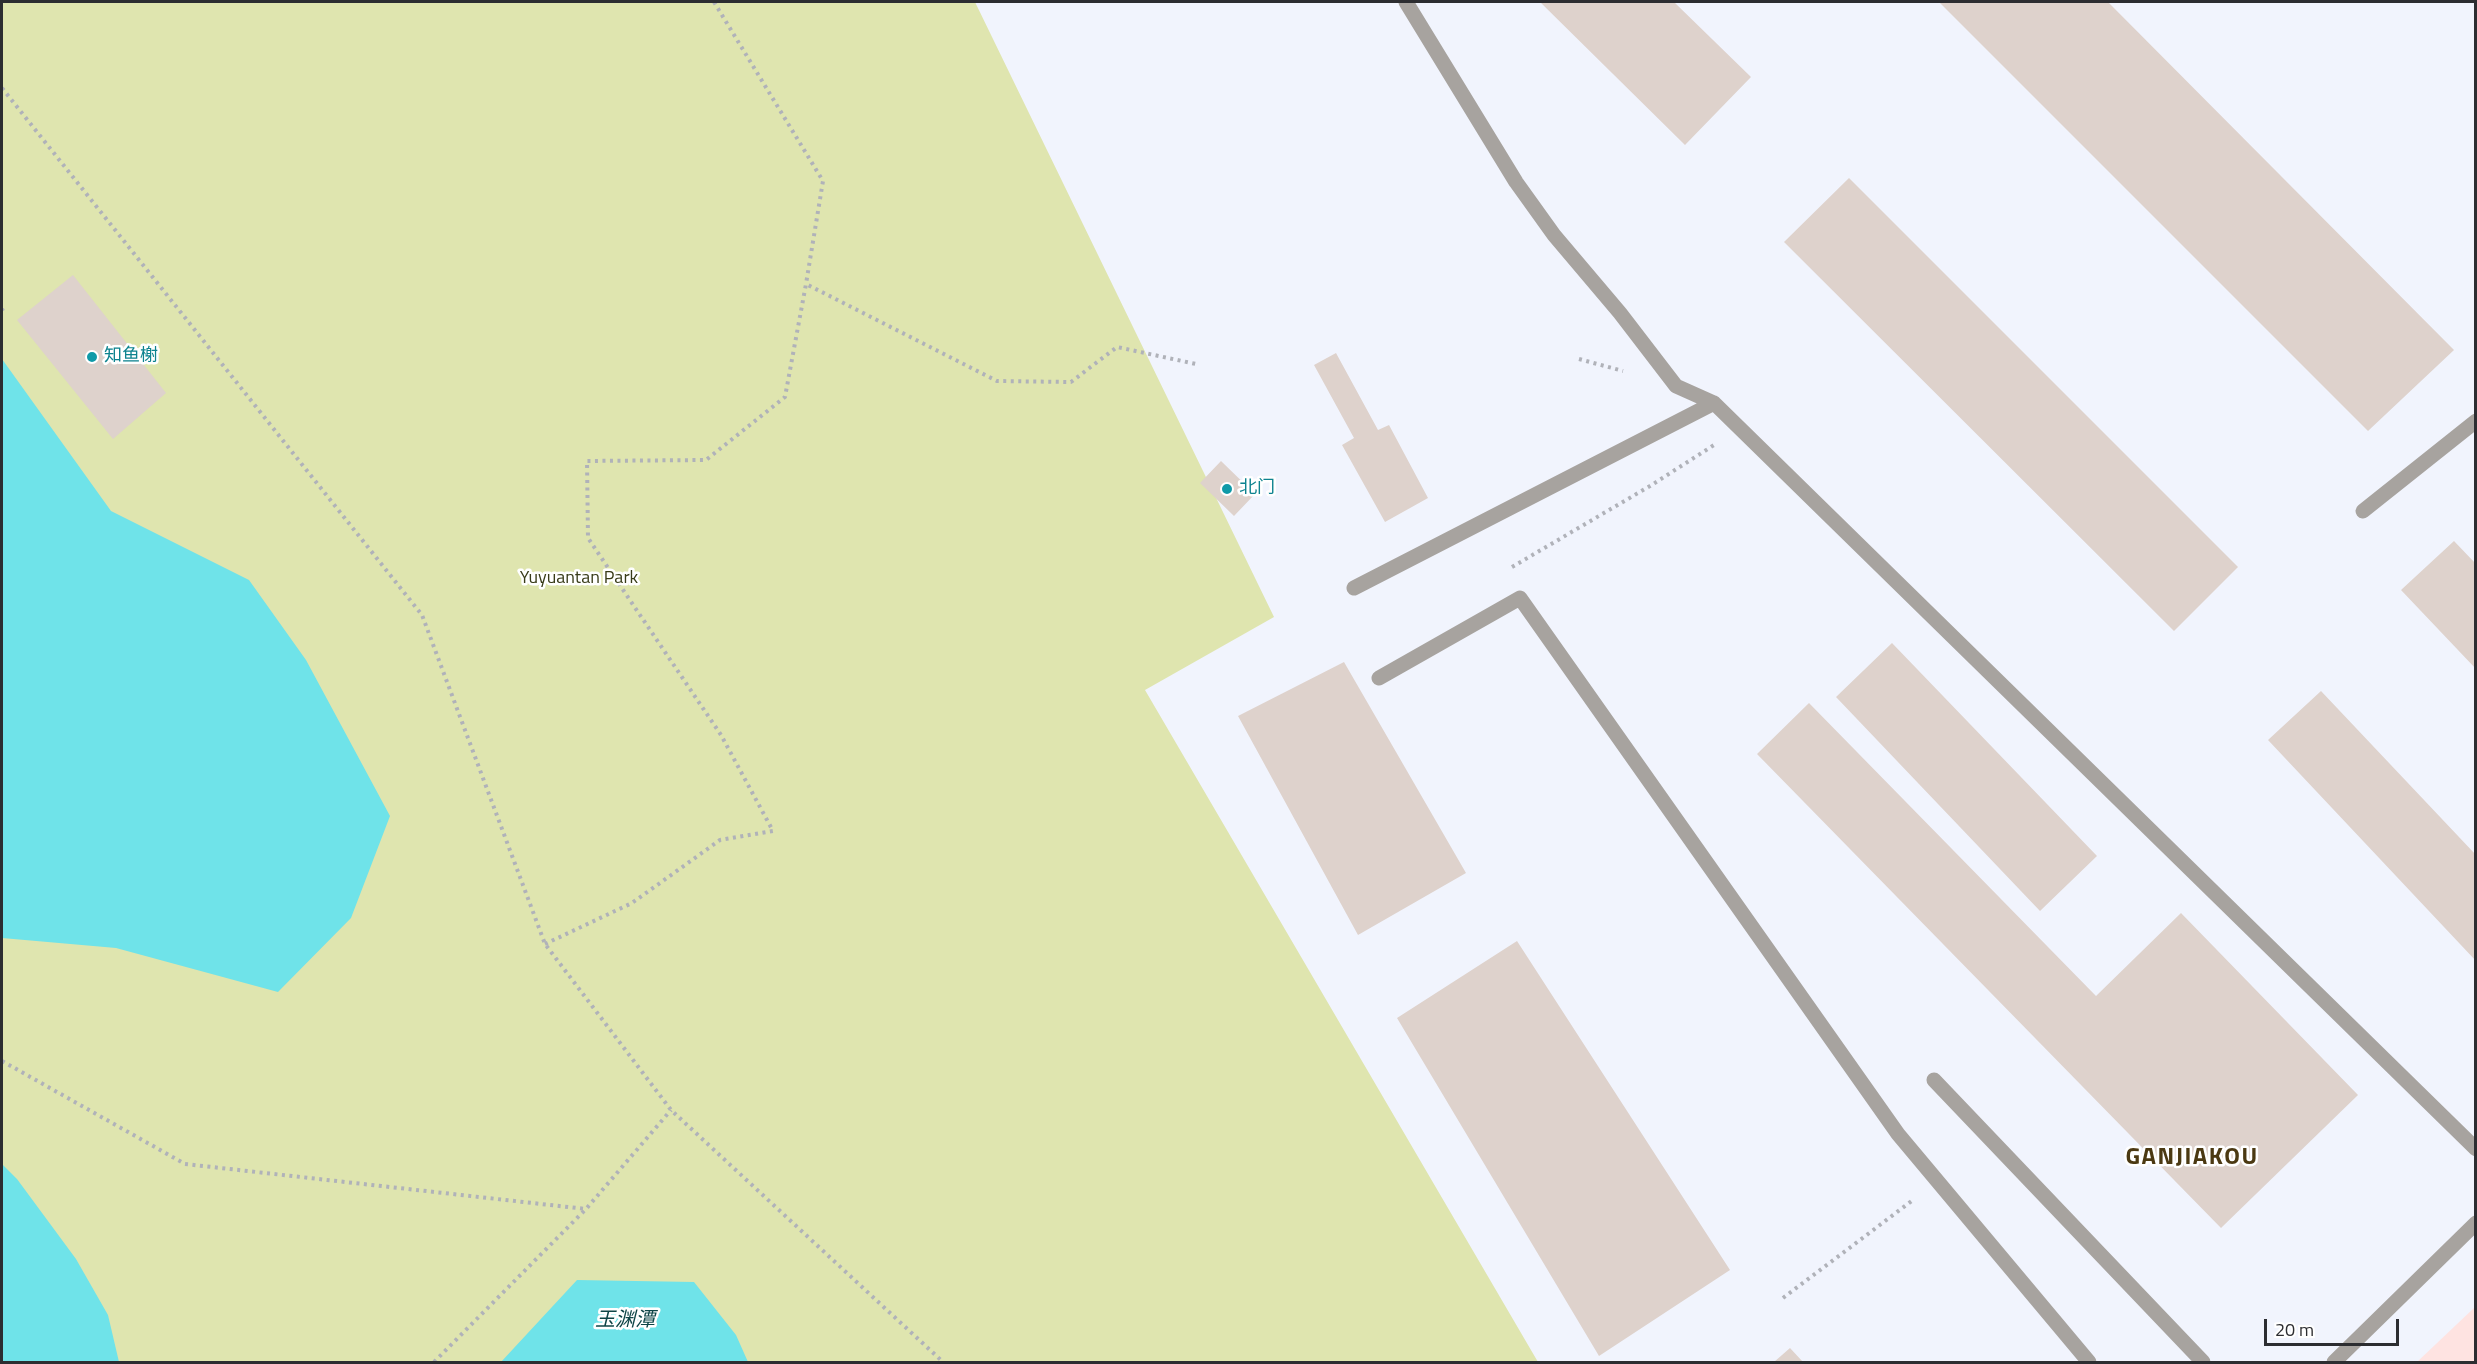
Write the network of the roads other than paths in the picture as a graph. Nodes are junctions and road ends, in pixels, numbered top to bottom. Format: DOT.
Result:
graph roads {
  1 [pos="1406,2"];
  2 [pos="1714,403"];
  3 [pos="2475,421"];
  4 [pos="2363,511"];
  5 [pos="1354,588"];
  6 [pos="1379,678"];
  7 [pos="1934,1080"];
  8 [pos="2475,1149"];
  9 [pos="2475,1223"];
  10 [pos="2089,1362"];
  11 [pos="2203,1362"];
  12 [pos="2334,1362"];
  1 -- 2 [label="street"];
  2 -- 5 [label="street"];
  2 -- 8 [label="street"];
  3 -- 4 [label="street"];
  6 -- 10 [label="street"];
  7 -- 11 [label="street"];
  9 -- 12 [label="street"];
}
